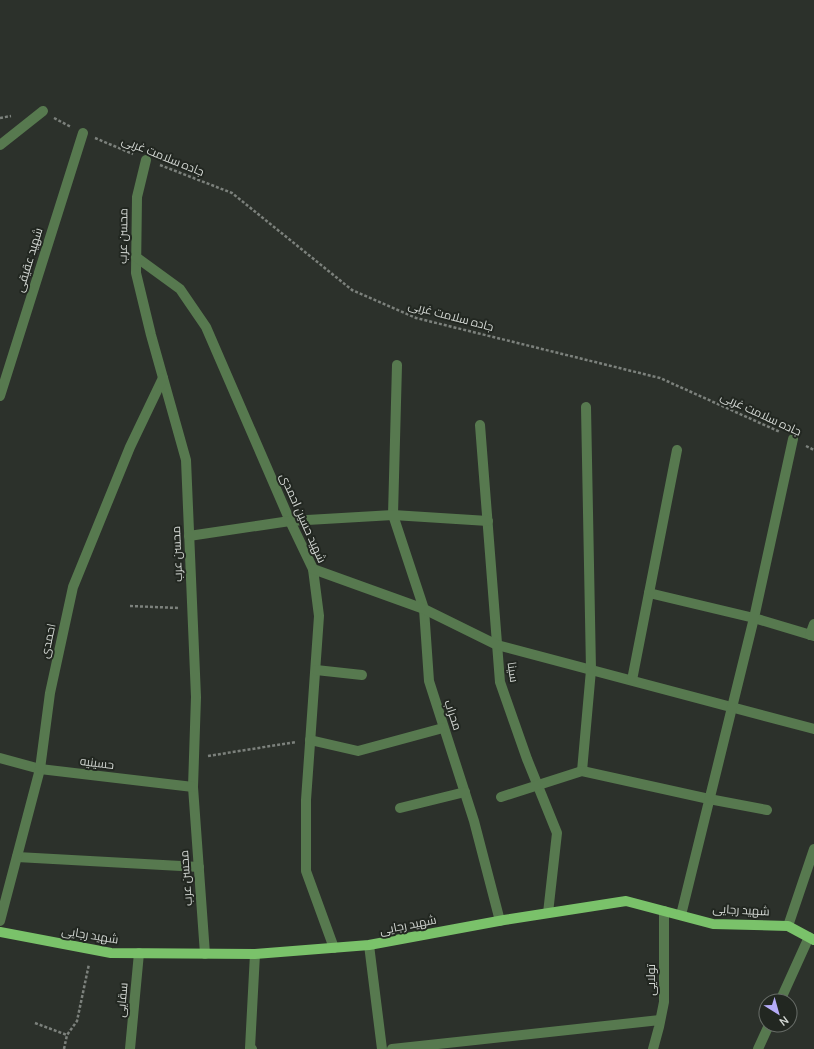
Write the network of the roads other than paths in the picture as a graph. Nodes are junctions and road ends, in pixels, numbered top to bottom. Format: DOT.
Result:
graph roads {
  1 [pos="43,111"];
  2 [pos="83,133"];
  3 [pos="0,145"];
  4 [pos="146,160"];
  5 [pos="136,257"];
  6 [pos="397,365"];
  7 [pos="163,378"];
  8 [pos="0,396"];
  9 [pos="586,407"];
  10 [pos="480,425"];
  11 [pos="793,439"];
  12 [pos="677,450"];
  13 [pos="393,515"];
  14 [pos="290,521"];
  15 [pos="488,522"];
  16 [pos="189,536"];
  17 [pos="313,569"];
  18 [pos="649,593"];
  19 [pos="424,609"];
  20 [pos="754,618"];
  21 [pos="814,624"];
  22 [pos="812,636"];
  23 [pos="497,645"];
  24 [pos="316,670"];
  25 [pos="592,670"];
  26 [pos="362,675"];
  27 [pos="632,680"];
  28 [pos="732,707"];
  29 [pos="444,728"];
  30 [pos="814,729"];
  31 [pos="310,740"];
  32 [pos="0,758"];
  33 [pos="40,769"];
  34 [pos="582,771"];
  35 [pos="538,786"];
  36 [pos="193,787"];
  37 [pos="465,792"];
  38 [pos="501,797"];
  39 [pos="709,799"];
  40 [pos="400,808"];
  41 [pos="767,810"];
  42 [pos="814,849"];
  43 [pos="17,857"];
  44 [pos="199,867"];
  45 [pos="664,911"];
  46 [pos="548,913"];
  47 [pos="681,915"];
  48 [pos="0,921"];
  49 [pos="500,921"];
  50 [pos="788,926"];
  51 [pos="0,932"];
  52 [pos="812,939"];
  53 [pos="369,945"];
  54 [pos="334,948"];
  55 [pos="139,953"];
  56 [pos="205,954"];
  57 [pos="255,954"];
  58 [pos="784,993"];
  59 [pos="660,1020"];
  60 [pos="765,1033"];
  61 [pos="130,1049"];
  62 [pos="252,1049"];
  63 [pos="382,1049"];
  64 [pos="392,1049"];
  65 [pos="653,1049"];
  66 [pos="758,1049"];
  1 -- 3 [label="street"];
  2 -- 8 [label="street, شهید عقیقی"];
  4 -- 5 [label="street, محسن عرب"];
  5 -- 7 [label="street, محسن عرب"];
  5 -- 14 [label="street, شهید حسین احمدی"];
  6 -- 13 [label="street, محراب"];
  7 -- 16 [label="street, محسن عرب"];
  7 -- 33 [label="street, احمدی"];
  9 -- 25 [label="street"];
  10 -- 15 [label="street, سینا"];
  11 -- 20 [label="street"];
  12 -- 18 [label="street"];
  13 -- 14 [label="street"];
  13 -- 15 [label="street"];
  13 -- 19 [label="street, محراب"];
  14 -- 16 [label="street"];
  14 -- 17 [label="street, شهید حسین احمدی"];
  15 -- 23 [label="street, سینا"];
  16 -- 36 [label="street, محسن عرب"];
  17 -- 19 [label="street"];
  17 -- 24 [label="street, شهید حسین احمدی"];
  18 -- 20 [label="street"];
  18 -- 27 [label="street"];
  19 -- 23 [label="street"];
  19 -- 29 [label="street, محراب"];
  20 -- 22 [label="street"];
  20 -- 28 [label="street"];
  21 -- 22 [label="street"];
  23 -- 25 [label="street"];
  23 -- 35 [label="street, سینا"];
  24 -- 26 [label="street"];
  24 -- 31 [label="street, شهید حسین احمدی"];
  25 -- 27 [label="street"];
  25 -- 34 [label="street"];
  27 -- 28 [label="street"];
  28 -- 30 [label="street"];
  28 -- 39 [label="street"];
  29 -- 31 [label="street"];
  29 -- 37 [label="street, محراب"];
  31 -- 54 [label="street, شهید حسین احمدی"];
  32 -- 33 [label="street, حسینیه"];
  33 -- 36 [label="street, حسینیه"];
  33 -- 43 [label="street, احمدی"];
  34 -- 35 [label="street"];
  34 -- 39 [label="street"];
  35 -- 38 [label="street"];
  35 -- 46 [label="street, سینا"];
  36 -- 44 [label="street, محسن عرب"];
  37 -- 40 [label="street"];
  37 -- 49 [label="street, محراب"];
  39 -- 41 [label="street"];
  39 -- 47 [label="street"];
  42 -- 50 [label="street"];
  43 -- 44 [label="street"];
  43 -- 48 [label="street, احمدی"];
  44 -- 56 [label="street, محسن عرب"];
  45 -- 46 [label="main road, شهید رجایی"];
  45 -- 47 [label="main road, شهید رجایی"];
  45 -- 59 [label="street, تولایی"];
  46 -- 49 [label="main road, شهید رجایی"];
  47 -- 50 [label="main road, شهید رجایی"];
  49 -- 53 [label="main road, شهید رجایی"];
  50 -- 52 [label="main road, شهید رجایی"];
  51 -- 55 [label="main road, شهید رجایی"];
  52 -- 58 [label="street"];
  53 -- 54 [label="main road, شهید رجایی"];
  53 -- 63 [label="street"];
  54 -- 57 [label="main road, شهید رجایی"];
  55 -- 56 [label="main road, شهید رجایی"];
  55 -- 61 [label="street, سقایی"];
  56 -- 57 [label="main road, شهید رجایی"];
  57 -- 62 [label="street"];
  59 -- 64 [label="street"];
  59 -- 65 [label="street, تولایی"];
  60 -- 66 [label="street"];
}
